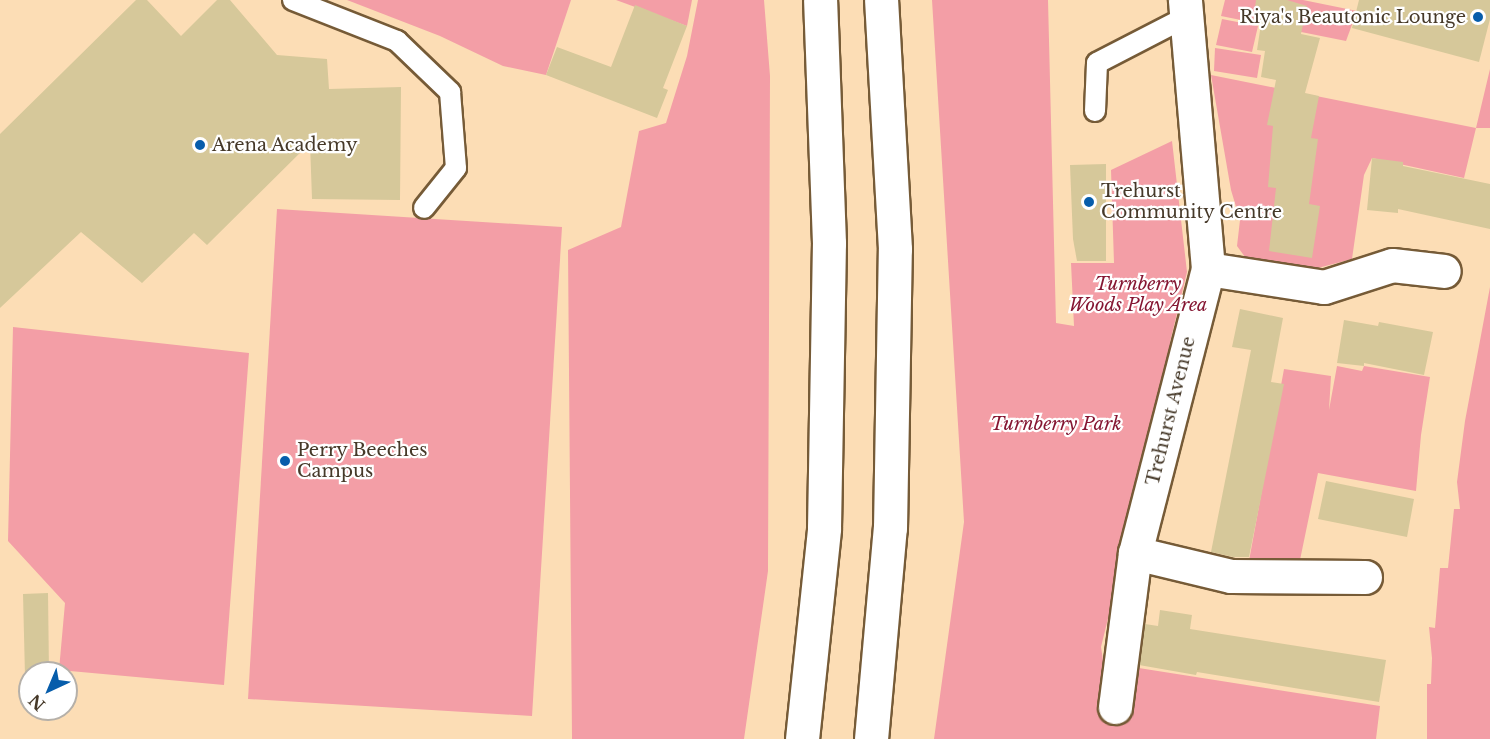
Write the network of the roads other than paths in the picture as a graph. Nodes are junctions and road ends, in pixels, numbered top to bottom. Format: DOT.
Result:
graph roads {
  1 [pos="293,0"];
  2 [pos="820,0"];
  3 [pos="881,0"];
  4 [pos="1186,8"];
  5 [pos="1095,111"];
  6 [pos="424,208"];
  7 [pos="1208,269"];
  8 [pos="1444,271"];
  9 [pos="1135,553"];
  10 [pos="1365,577"];
  11 [pos="1115,707"];
  12 [pos="802,739"];
  13 [pos="871,739"];
  1 -- 6 [label="lane"];
  2 -- 12 [label="main road"];
  3 -- 13 [label="main road"];
  4 -- 5 [label="lane"];
  4 -- 7 [label="main road, Trehurst Avenue"];
  7 -- 8 [label="main road"];
  7 -- 9 [label="main road, Trehurst Avenue"];
  9 -- 10 [label="main road"];
  9 -- 11 [label="main road, Trehurst Avenue"];
}
